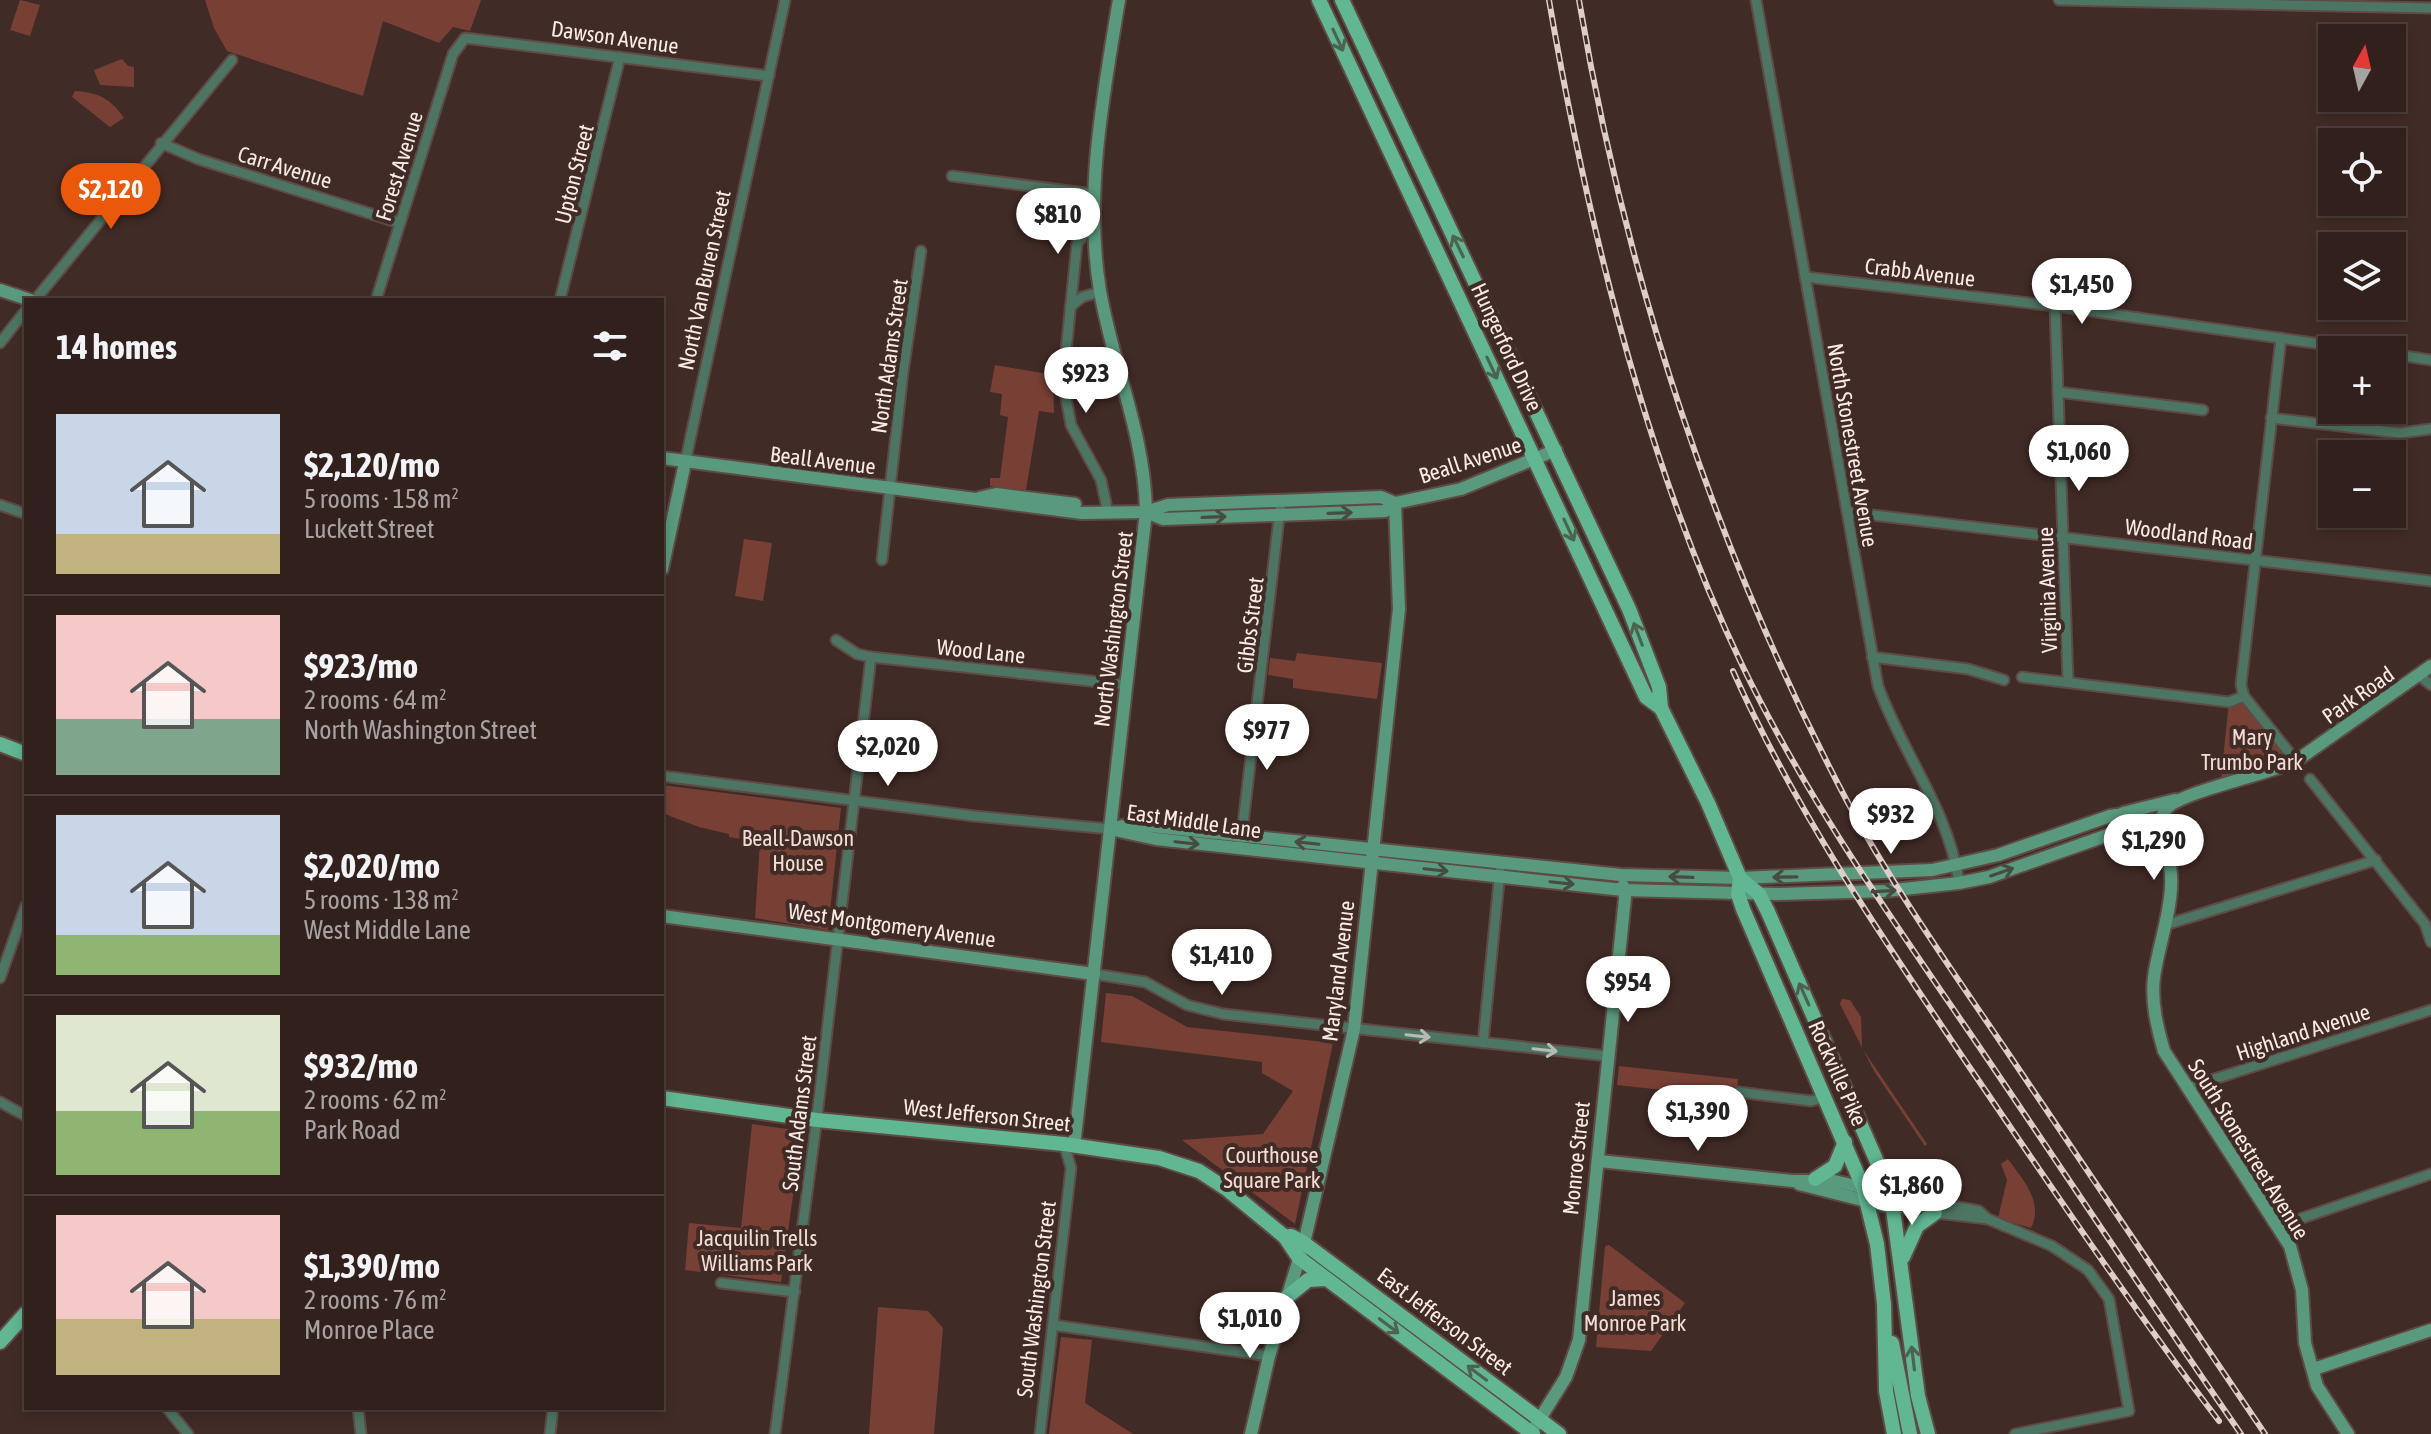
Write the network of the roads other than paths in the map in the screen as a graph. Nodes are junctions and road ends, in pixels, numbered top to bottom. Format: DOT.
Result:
graph roads {
  1 [pos="785,0"];
  2 [pos="1119,0"];
  3 [pos="1319,0"];
  4 [pos="1756,0"];
  5 [pos="2059,0"];
  6 [pos="1342,3"];
  7 [pos="2431,8"];
  8 [pos="458,45"];
  9 [pos="620,57"];
  10 [pos="232,60"];
  11 [pos="769,76"];
  12 [pos="161,143"];
  13 [pos="952,176"];
  14 [pos="1093,194"];
  15 [pos="400,223"];
  16 [pos="1093,226"];
  17 [pos="921,251"];
  18 [pos="1805,277"];
  19 [pos="0,290"];
  20 [pos="1100,292"];
  21 [pos="26,298"];
  22 [pos="35,298"];
  23 [pos="377,298"];
  24 [pos="560,298"];
  25 [pos="2055,306"];
  26 [pos="1070,307"];
  27 [pos="24,313"];
  28 [pos="2281,338"];
  29 [pos="0,343"];
  30 [pos="2318,343"];
  31 [pos="2406,356"];
  32 [pos="2431,360"];
  33 [pos="2058,392"];
  34 [pos="2203,410"];
  35 [pos="2271,418"];
  36 [pos="2431,429"];
  37 [pos="1556,450"];
  38 [pos="664,458"];
  39 [pos="1536,459"];
  40 [pos="685,463"];
  41 [pos="889,488"];
  42 [pos="1281,501"];
  43 [pos="1395,503"];
  44 [pos="0,505"];
  45 [pos="1146,512"];
  46 [pos="1847,512"];
  47 [pos="24,513"];
  48 [pos="1106,513"];
  49 [pos="1282,514"];
  50 [pos="2064,537"];
  51 [pos="664,560"];
  52 [pos="882,560"];
  53 [pos="2254,560"];
  54 [pos="2431,581"];
  55 [pos="836,640"];
  56 [pos="871,657"];
  57 [pos="1872,657"];
  58 [pos="2431,666"];
  59 [pos="2420,676"];
  60 [pos="2022,677"];
  61 [pos="2004,680"];
  62 [pos="2068,682"];
  63 [pos="1127,685"];
  64 [pos="2431,685"];
  65 [pos="2244,696"];
  66 [pos="1661,708"];
  67 [pos="0,744"];
  68 [pos="24,753"];
  69 [pos="2296,761"];
  70 [pos="664,776"];
  71 [pos="2310,779"];
  72 [pos="853,799"];
  73 [pos="2178,800"];
  74 [pos="2120,814"];
  75 [pos="1110,829"];
  76 [pos="2157,833"];
  77 [pos="1241,842"];
  78 [pos="1372,856"];
  79 [pos="2376,860"];
  80 [pos="1500,862"];
  81 [pos="1957,866"];
  82 [pos="1621,875"];
  83 [pos="1500,877"];
  84 [pos="1740,878"];
  85 [pos="1959,883"];
  86 [pos="1623,890"];
  87 [pos="1738,894"];
  88 [pos="1759,894"];
  89 [pos="24,911"];
  90 [pos="664,916"];
  91 [pos="685,921"];
  92 [pos="664,923"];
  93 [pos="2165,925"];
  94 [pos="836,939"];
  95 [pos="2431,942"];
  96 [pos="1094,974"];
  97 [pos="0,978"];
  98 [pos="2431,1010"];
  99 [pos="1354,1029"];
  100 [pos="1483,1043"];
  101 [pos="1607,1056"];
  102 [pos="2186,1088"];
  103 [pos="1738,1092"];
  104 [pos="1825,1097"];
  105 [pos="664,1098"];
  106 [pos="0,1102"];
  107 [pos="24,1115"];
  108 [pos="817,1120"];
  109 [pos="1845,1142"];
  110 [pos="1074,1146"];
  111 [pos="1599,1161"];
  112 [pos="1071,1168"];
  113 [pos="2431,1174"];
  114 [pos="1815,1179"];
  115 [pos="1793,1181"];
  116 [pos="1865,1195"];
  117 [pos="1892,1201"];
  118 [pos="1935,1213"];
  119 [pos="1988,1219"];
  120 [pos="2279,1226"];
  121 [pos="1301,1250"];
  122 [pos="1901,1265"];
  123 [pos="1327,1279"];
  124 [pos="721,1283"];
  125 [pos="795,1292"];
  126 [pos="1287,1297"];
  127 [pos="1884,1304"];
  128 [pos="24,1315"];
  129 [pos="1053,1325"];
  130 [pos="2431,1330"];
  131 [pos="0,1342"];
  132 [pos="1269,1356"];
  133 [pos="2314,1369"];
  134 [pos="169,1410"];
  135 [pos="182,1410"];
  136 [pos="358,1410"];
  137 [pos="553,1410"];
  138 [pos="174,1417"];
  139 [pos="1539,1420"];
  140 [pos="188,1434"];
  141 [pos="361,1434"];
  142 [pos="550,1434"];
  143 [pos="775,1434"];
  144 [pos="1040,1434"];
  145 [pos="1251,1434"];
  146 [pos="1531,1434"];
  147 [pos="1559,1434"];
  148 [pos="1894,1434"];
  149 [pos="1910,1434"];
  150 [pos="1928,1434"];
  151 [pos="2015,1434"];
  152 [pos="2348,1434"];
  1 -- 11 [label="street, North Van Buren Street"];
  2 -- 14 [label="street, North Washington Street"];
  3 -- 39 [label="main road, Hungerford Drive, one-way"];
  4 -- 18 [label="street, North Stonestreet Avenue"];
  5 -- 7 [label="street"];
  37 -- 6 [label="main road, Hungerford Drive, one-way"];
  8 -- 9 [label="street, Dawson Avenue"];
  8 -- 15 [label="street, Forest Avenue"];
  9 -- 11 [label="street, Dawson Avenue"];
  9 -- 24 [label="street, Upton Street"];
  10 -- 12 [label="street"];
  11 -- 40 [label="street, North Van Buren Street"];
  12 -- 15 [label="street, Carr Avenue"];
  12 -- 22 [label="street"];
  13 -- 14 [label="street"];
  14 -- 16 [label="street, North Washington Street"];
  15 -- 23 [label="street, Forest Avenue"];
  16 -- 20 [label="street, North Washington Street"];
  16 -- 26 [label="street, North Washington Street"];
  17 -- 41 [label="street, North Adams Street"];
  18 -- 25 [label="street, Crabb Avenue"];
  18 -- 46 [label="street, North Stonestreet Avenue"];
  19 -- 21 [label="street"];
  20 -- 26 [label="street"];
  20 -- 45 [label="street, North Washington Street"];
  25 -- 28 [label="street, Crabb Avenue"];
  25 -- 33 [label="street, Virginia Avenue"];
  26 -- 48 [label="street, North Washington Street"];
  27 -- 29 [label="street"];
  28 -- 30 [label="street, Crabb Avenue"];
  28 -- 35 [label="street"];
  31 -- 32 [label="street"];
  33 -- 34 [label="street"];
  33 -- 50 [label="street, Virginia Avenue"];
  35 -- 36 [label="street"];
  35 -- 53 [label="street"];
  37 -- 39 [label="street, Beall Avenue"];
  66 -- 37 [label="main road, Hungerford Drive, one-way"];
  38 -- 40 [label="street, Beall Avenue"];
  39 -- 43 [label="street, Beall Avenue"];
  39 -- 66 [label="main road, Hungerford Drive, one-way"];
  40 -- 41 [label="street, Beall Avenue"];
  40 -- 51 [label="street, North Van Buren Street"];
  41 -- 48 [label="street, Beall Avenue"];
  41 -- 52 [label="street, North Adams Street"];
  42 -- 43 [label="street, Beall Avenue"];
  42 -- 45 [label="street, Beall Avenue"];
  42 -- 49 [label="street, Gibbs Street"];
  49 -- 43 [label="street, Beall Avenue, one-way"];
  43 -- 78 [label="street, Maryland Avenue"];
  44 -- 47 [label="street"];
  45 -- 48 [label="street, Beall Avenue"];
  45 -- 49 [label="street, Beall Avenue, one-way"];
  45 -- 63 [label="street, North Washington Street"];
  46 -- 50 [label="street, Woodland Road"];
  46 -- 57 [label="street, North Stonestreet Avenue"];
  49 -- 77 [label="street, Gibbs Street"];
  50 -- 53 [label="street, Woodland Road"];
  50 -- 62 [label="street, Virginia Avenue"];
  53 -- 54 [label="street, Woodland Road"];
  53 -- 65 [label="street"];
  55 -- 56 [label="street, Wood Lane"];
  56 -- 63 [label="street, Wood Lane"];
  56 -- 72 [label="street"];
  57 -- 61 [label="street"];
  57 -- 81 [label="street, North Stonestreet Avenue"];
  58 -- 59 [label="street, Park Road"];
  59 -- 64 [label="street"];
  59 -- 69 [label="street, Park Road"];
  60 -- 62 [label="street"];
  62 -- 65 [label="street"];
  63 -- 75 [label="street, North Washington Street"];
  65 -- 69 [label="street"];
  66 -- 84 [label="main road, Hungerford Drive"];
  67 -- 68 [label="main road"];
  69 -- 73 [label="street, Park Road"];
  70 -- 72 [label="street"];
  71 -- 79 [label="street"];
  72 -- 75 [label="street"];
  72 -- 94 [label="street"];
  73 -- 74 [label="street, Park Road"];
  73 -- 76 [label="street"];
  74 -- 76 [label="street"];
  74 -- 81 [label="street"];
  75 -- 77 [label="street, East Middle Lane"];
  75 -- 96 [label="street, North Washington Street"];
  85 -- 76 [label="street, one-way"];
  76 -- 93 [label="street, South Stonestreet Avenue"];
  77 -- 78 [label="street, East Middle Lane"];
  78 -- 80 [label="street, East Middle Lane"];
  78 -- 83 [label="street, East Middle Lane, one-way"];
  78 -- 99 [label="street, Maryland Avenue"];
  79 -- 93 [label="street"];
  79 -- 95 [label="street"];
  80 -- 82 [label="street, East Middle Lane"];
  80 -- 83 [label="street"];
  81 -- 84 [label="street, one-way"];
  81 -- 85 [label="street, North Stonestreet Avenue"];
  84 -- 82 [label="street, East Middle Lane, one-way"];
  82 -- 86 [label="street, Monroe Street"];
  83 -- 86 [label="street, East Middle Lane, one-way"];
  83 -- 100 [label="street"];
  84 -- 87 [label="main road"];
  84 -- 88 [label="main road, Hungerford Drive"];
  88 -- 85 [label="street, one-way"];
  86 -- 87 [label="street, East Middle Lane"];
  86 -- 101 [label="street, Monroe Street"];
  87 -- 88 [label="street, East Middle Lane"];
  87 -- 104 [label="main road, Rockville Pike"];
  117 -- 88 [label="main road, Rockville Pike, one-way"];
  89 -- 97 [label="street"];
  90 -- 91 [label="street, West Montgomery Avenue"];
  91 -- 92 [label="street, West Montgomery Avenue"];
  91 -- 94 [label="street, West Montgomery Avenue"];
  93 -- 102 [label="street, South Stonestreet Avenue"];
  94 -- 96 [label="street, West Montgomery Avenue"];
  94 -- 108 [label="street, South Adams Street"];
  96 -- 99 [label="street"];
  96 -- 110 [label="street, South Washington Street"];
  98 -- 102 [label="street, Highland Avenue"];
  99 -- 100 [label="street, one-way"];
  99 -- 121 [label="street, Maryland Avenue"];
  100 -- 101 [label="street, one-way"];
  101 -- 111 [label="street, Monroe Street"];
  102 -- 120 [label="street, South Stonestreet Avenue"];
  103 -- 104 [label="street"];
  104 -- 109 [label="main road, Rockville Pike"];
  105 -- 108 [label="main road, West Jefferson Street"];
  106 -- 107 [label="street"];
  108 -- 110 [label="main road, West Jefferson Street"];
  108 -- 125 [label="street, South Adams Street"];
  109 -- 114 [label="main road"];
  109 -- 116 [label="main road, Rockville Pike"];
  110 -- 112 [label="street, South Washington Street"];
  110 -- 112 [label="street, South Washington Street"];
  110 -- 121 [label="main road, West Jefferson Street"];
  111 -- 115 [label="street"];
  111 -- 139 [label="street, Monroe Street"];
  112 -- 129 [label="street, South Washington Street"];
  113 -- 120 [label="street"];
  114 -- 115 [label="street"];
  114 -- 116 [label="street"];
  115 -- 116 [label="street"];
  116 -- 117 [label="street"];
  116 -- 127 [label="main road, Rockville Pike"];
  117 -- 118 [label="street"];
  117 -- 119 [label="street"];
  117 -- 122 [label="main road, Rockville Pike"];
  118 -- 119 [label="street"];
  118 -- 122 [label="main road"];
  119 -- 151 [label="street"];
  120 -- 133 [label="street, South Stonestreet Avenue"];
  121 -- 123 [label="main road, East Jefferson Street"];
  121 -- 126 [label="street, Maryland Avenue"];
  139 -- 121 [label="main road, East Jefferson Street, one-way"];
  150 -- 122 [label="main road, Rockville Pike, one-way"];
  123 -- 126 [label="main road"];
  123 -- 146 [label="main road, East Jefferson Street, one-way"];
  124 -- 125 [label="street"];
  125 -- 143 [label="street, South Adams Street"];
  126 -- 132 [label="street, Maryland Avenue"];
  127 -- 148 [label="main road, Rockville Pike"];
  127 -- 149 [label="main road"];
  128 -- 131 [label="main road"];
  129 -- 132 [label="street"];
  129 -- 144 [label="street, South Washington Street"];
  130 -- 133 [label="street"];
  132 -- 145 [label="street, Maryland Avenue"];
  133 -- 152 [label="street, South Stonestreet Avenue"];
  134 -- 138 [label="street"];
  135 -- 138 [label="street"];
  136 -- 141 [label="street"];
  137 -- 142 [label="street"];
  138 -- 140 [label="street"];
  139 -- 146 [label="street, Monroe Street"];
  139 -- 147 [label="main road, East Jefferson Street"];
}
